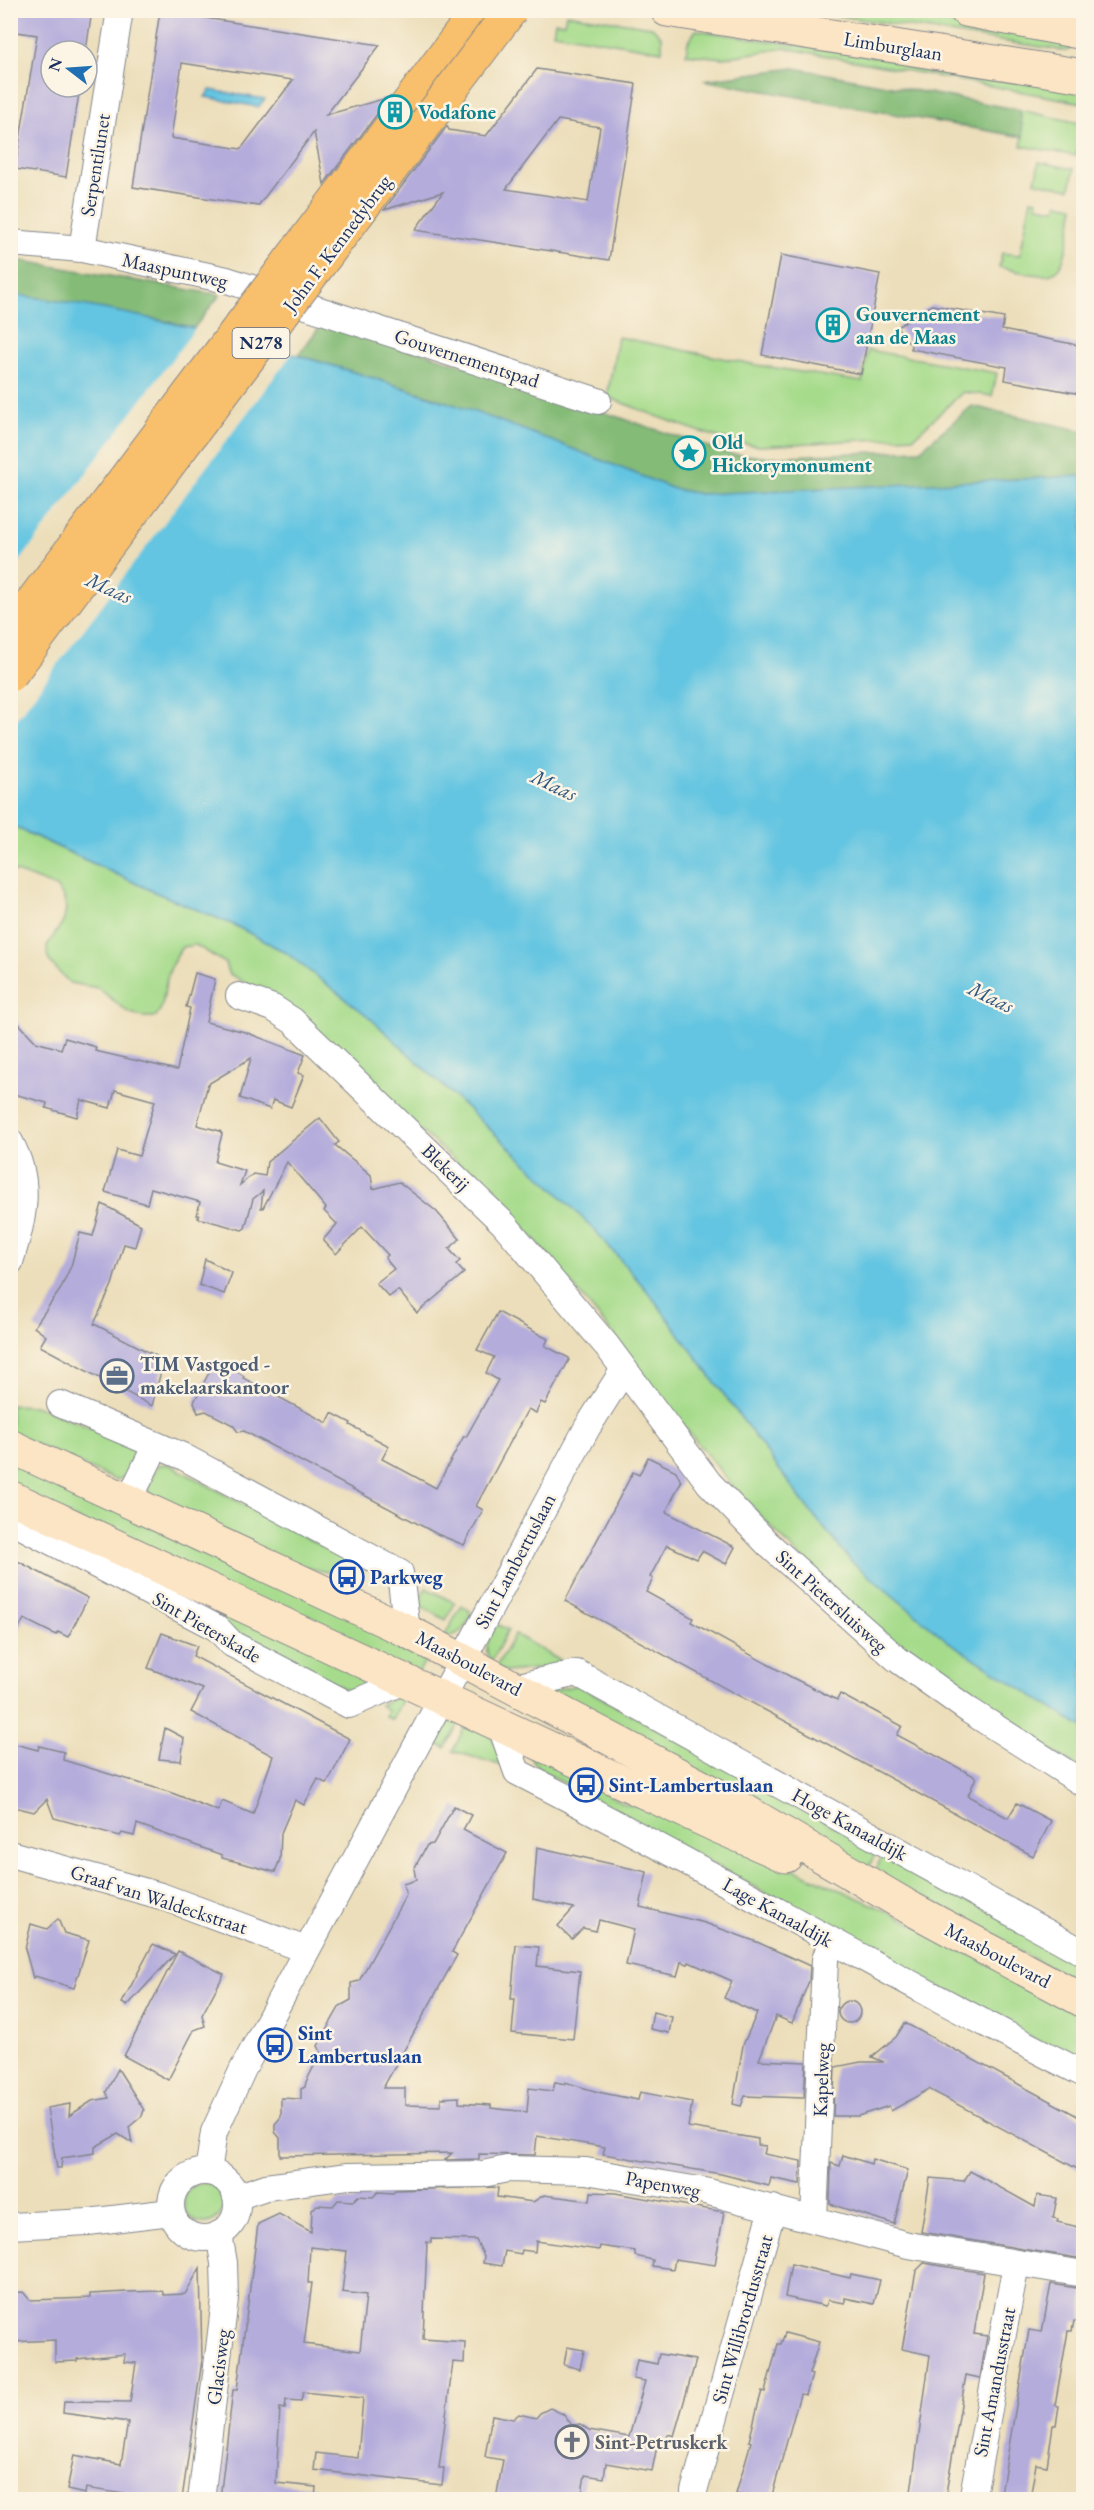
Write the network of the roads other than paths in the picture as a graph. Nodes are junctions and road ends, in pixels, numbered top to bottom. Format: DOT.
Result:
graph roads {
  1 [pos="120,10"];
  2 [pos="478,10"];
  3 [pos="511,10"];
  4 [pos="667,10"];
  5 [pos="966,10"];
  6 [pos="1083,33"];
  7 [pos="1083,76"];
  8 [pos="10,243"];
  9 [pos="82,249"];
  10 [pos="336,316"];
  11 [pos="598,401"];
  12 [pos="10,631"];
  13 [pos="10,675"];
  14 [pos="239,996"];
  15 [pos="10,1142"];
  16 [pos="10,1262"];
  17 [pos="623,1371"];
  18 [pos="60,1404"];
  19 [pos="156,1444"];
  20 [pos="10,1446"];
  21 [pos="10,1497"];
  22 [pos="129,1500"];
  23 [pos="10,1520"];
  24 [pos="407,1631"];
  25 [pos="462,1660"];
  26 [pos="405,1681"];
  27 [pos="515,1687"];
  28 [pos="442,1697"];
  29 [pos="500,1725"];
  30 [pos="1083,1784"];
  31 [pos="10,1854"];
  32 [pos="912,1909"];
  33 [pos="831,1942"];
  34 [pos="306,1950"];
  35 [pos="1083,1953"];
  36 [pos="1083,2001"];
  37 [pos="1083,2074"];
  38 [pos="208,2172"];
  39 [pos="236,2197"];
  40 [pos="773,2208"];
  41 [pos="171,2212"];
  42 [pos="814,2219"];
  43 [pos="10,2226"];
  44 [pos="219,2234"];
  45 [pos="1016,2264"];
  46 [pos="1083,2274"];
  47 [pos="201,2499"];
  48 [pos="694,2499"];
  49 [pos="972,2499"];
  1 -- 9 [label="street, Serpentilunet"];
  2 -- 12 [label="main road, John F. Kennedybrug / N278, bridge"];
  3 -- 13 [label="main road, John F. Kennedybrug / N278, bridge"];
  4 -- 7 [label="street, Limburglaan"];
  5 -- 6 [label="street"];
  8 -- 9 [label="street, Maaspuntweg"];
  9 -- 10 [label="street, Maaspuntweg"];
  10 -- 11 [label="street, Gouvernementspad"];
  14 -- 17 [label="street, Blekerij"];
  15 -- 16 [label="street"];
  17 -- 25 [label="street, Sint Lambertuslaan"];
  17 -- 30 [label="street, Sint Pietersluisweg"];
  18 -- 19 [label="street"];
  19 -- 22 [label="street"];
  19 -- 24 [label="street"];
  20 -- 22 [label="street, Maasboulevard"];
  21 -- 26 [label="street, Maasboulevard"];
  22 -- 24 [label="street, Maasboulevard"];
  23 -- 26 [label="street, Sint Pieterskade"];
  24 -- 25 [label="street, Maasboulevard"];
  25 -- 27 [label="street, Maasboulevard"];
  25 -- 28 [label="street, Sint Lambertuslaan"];
  26 -- 28 [label="street, Maasboulevard"];
  27 -- 32 [label="street, Maasboulevard"];
  27 -- 35 [label="street, Hoge Kanaaldijk"];
  28 -- 29 [label="street, Maasboulevard"];
  28 -- 34 [label="street, Sint Lambertuslaan"];
  29 -- 32 [label="street, Maasboulevard"];
  29 -- 33 [label="street, Lage Kanaaldijk"];
  31 -- 34 [label="street, Graaf van Waldeckstraat"];
  32 -- 36 [label="street, Maasboulevard"];
  33 -- 37 [label="street, Lage Kanaaldijk"];
  33 -- 42 [label="street, Kapelweg"];
  34 -- 38 [label="street, Sint Lambertuslaan"];
  38 -- 39 [label="street"];
  38 -- 41 [label="street"];
  39 -- 40 [label="street, Papenweg"];
  39 -- 44 [label="street"];
  40 -- 42 [label="street, Papenweg"];
  40 -- 48 [label="street, Sint Willibrordusstraat"];
  41 -- 43 [label="street"];
  41 -- 44 [label="street"];
  42 -- 45 [label="street, Papenweg"];
  44 -- 47 [label="street, Glacisweg"];
  45 -- 46 [label="street, Papenweg"];
  45 -- 49 [label="street, Sint Amandusstraat"];
}
